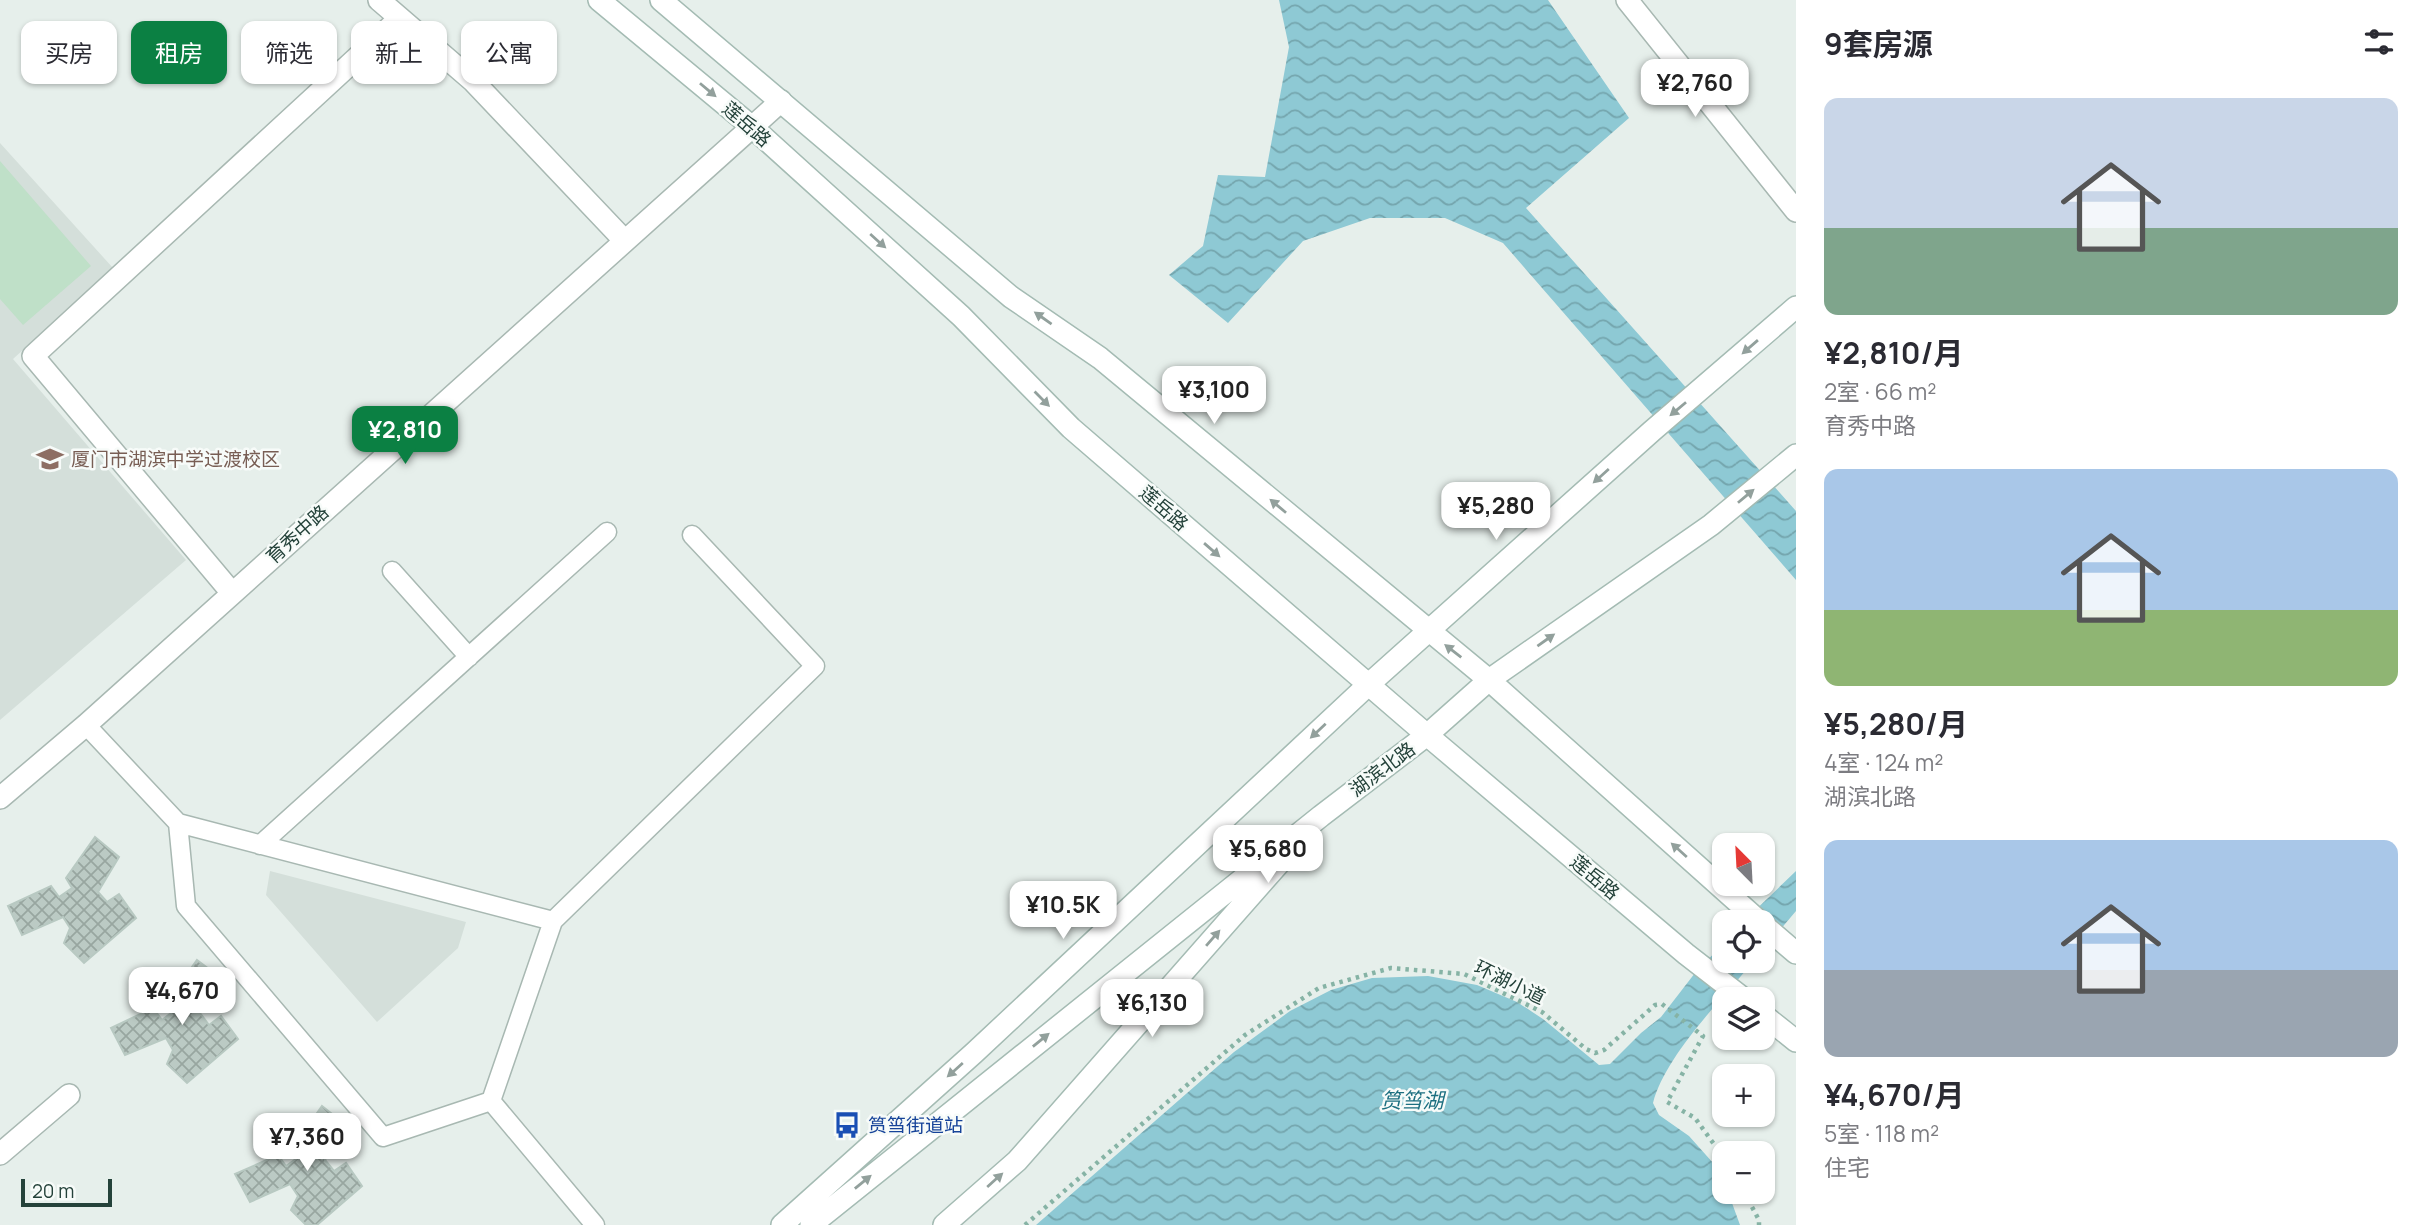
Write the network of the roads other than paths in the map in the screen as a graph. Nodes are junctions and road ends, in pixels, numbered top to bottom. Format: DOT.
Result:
graph roads {
  1 [pos="379,0"];
  2 [pos="599,0"];
  3 [pos="661,0"];
  4 [pos="1628,0"];
  5 [pos="399,19"];
  6 [pos="781,101"];
  7 [pos="751,126"];
  8 [pos="1796,211"];
  9 [pos="624,240"];
  10 [pos="1796,307"];
  11 [pos="1789,461"];
  12 [pos="607,532"];
  13 [pos="692,535"];
  14 [pos="392,571"];
  15 [pos="232,593"];
  16 [pos="1428,631"];
  17 [pos="469,657"];
  18 [pos="1489,680"];
  19 [pos="1368,684"];
  20 [pos="86,725"];
  21 [pos="1427,735"];
  22 [pos="0,798"];
  23 [pos="1321,816"];
  24 [pos="178,823"];
  25 [pos="261,845"];
  26 [pos="1746,910"];
  27 [pos="553,921"];
  28 [pos="1775,935"];
  29 [pos="1791,949"];
  30 [pos="1729,987"];
  31 [pos="1775,1024"];
  32 [pos="1796,1041"];
  33 [pos="69,1095"];
  34 [pos="491,1101"];
  35 [pos="0,1154"];
  36 [pos="595,1225"];
  37 [pos="782,1225"];
  38 [pos="810,1225"];
  39 [pos="944,1225"];
  1 -- 5 [label="main road"];
  2 -- 7 [label="main road, 莲岳路, one-way"];
  3 -- 6 [label="main road, 莲岳路"];
  4 -- 8 [label="main road"];
  5 -- 9 [label="main road"];
  5 -- 15 [label="main road"];
  6 -- 7 [label="main road, 育秀中路"];
  16 -- 6 [label="main road, 莲岳路, one-way"];
  7 -- 9 [label="main road, 育秀中路"];
  7 -- 19 [label="main road, 莲岳路, one-way"];
  9 -- 15 [label="main road, 育秀中路"];
  10 -- 16 [label="main road, one-way"];
  18 -- 11 [label="main road, 湖滨北路, one-way"];
  12 -- 17 [label="lane"];
  13 -- 27 [label="lane"];
  14 -- 17 [label="lane"];
  15 -- 20 [label="main road, 育秀中路"];
  18 -- 16 [label="main road, 莲岳路, one-way"];
  16 -- 19 [label="main road"];
  17 -- 25 [label="lane"];
  18 -- 21 [label="main road, 湖滨北路"];
  26 -- 18 [label="main road, 莲岳路, one-way"];
  19 -- 21 [label="main road, 莲岳路"];
  19 -- 37 [label="main road, one-way"];
  20 -- 22 [label="main road, 育秀中路"];
  20 -- 24 [label="lane"];
  21 -- 23 [label="main road, 湖滨北路"];
  21 -- 30 [label="main road, 莲岳路"];
  38 -- 23 [label="main road, 湖滨北路, one-way"];
  39 -- 23 [label="main road, one-way"];
  24 -- 25 [label="lane"];
  24 -- 34 [label="lane"];
  25 -- 27 [label="lane"];
  27 -- 34 [label="lane"];
  28 -- 29 [label="main road, 莲岳路"];
  31 -- 32 [label="main road"];
  33 -- 35 [label="main road"];
  34 -- 36 [label="lane"];
}
